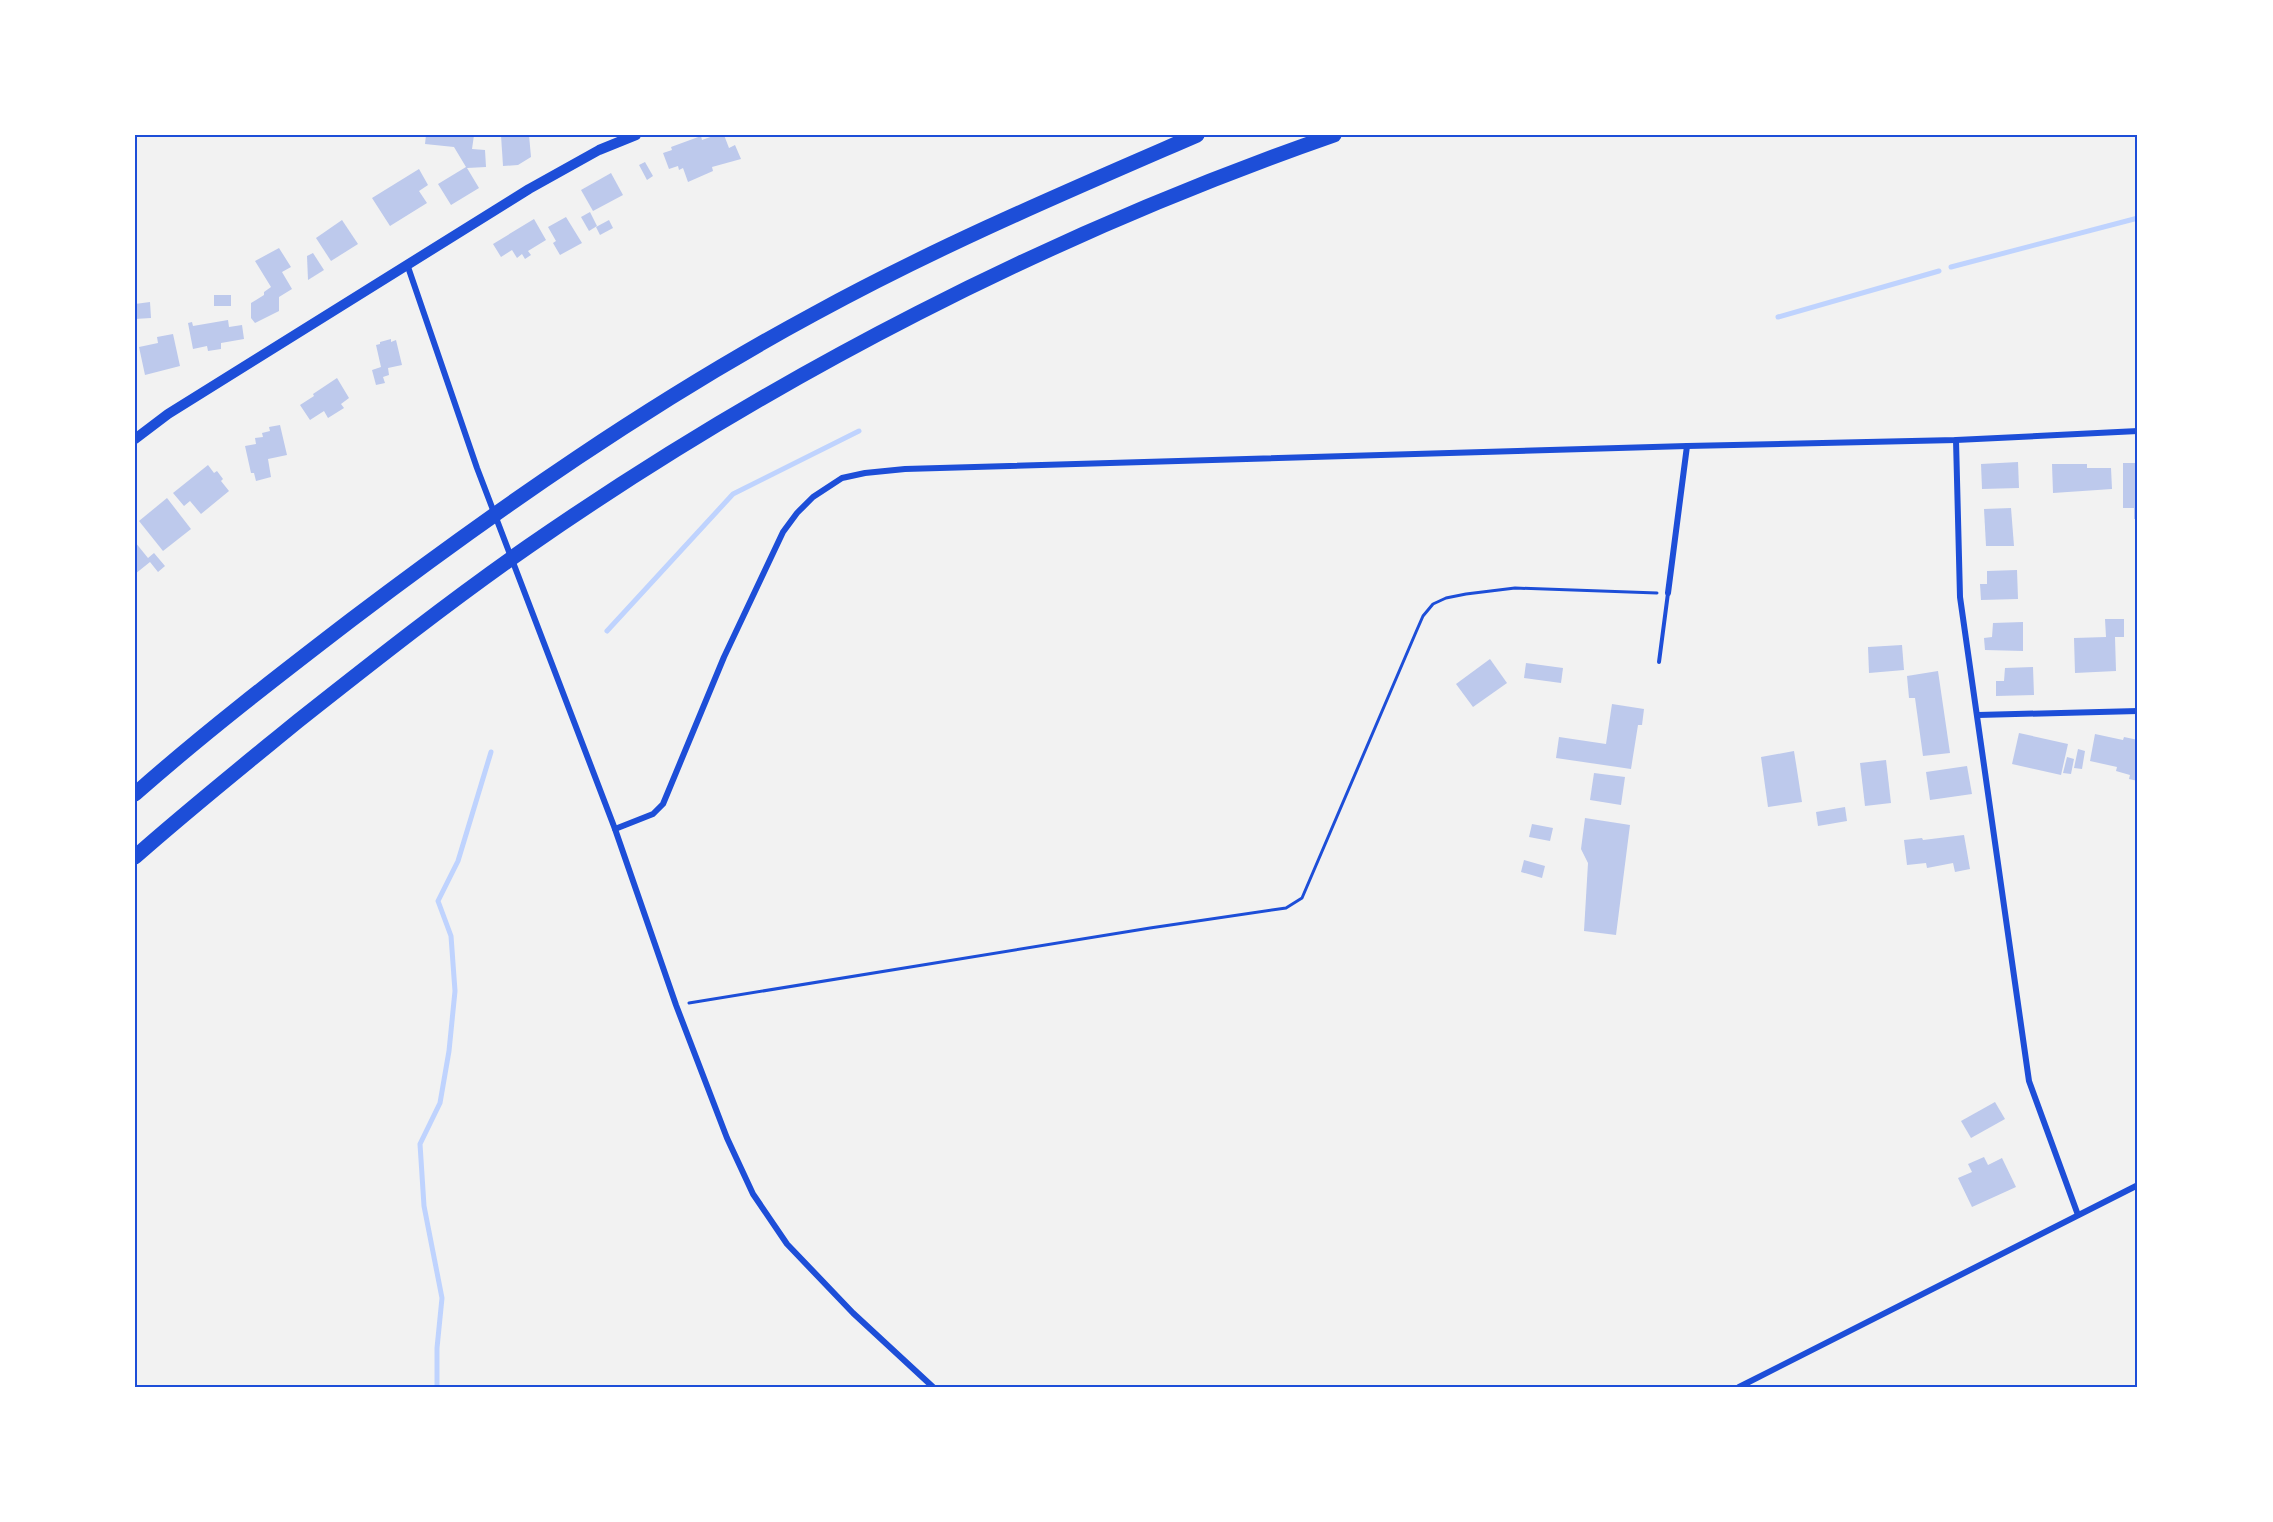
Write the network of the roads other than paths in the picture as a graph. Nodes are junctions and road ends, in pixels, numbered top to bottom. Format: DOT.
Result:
graph roads {
  1 [pos="636,135"];
  2 [pos="1197,135"];
  3 [pos="1334,135"];
  4 [pos="407,264"];
  5 [pos="2138,431"];
  6 [pos="135,439"];
  7 [pos="1956,440"];
  8 [pos="1687,446"];
  9 [pos="1668,593"];
  10 [pos="1659,662"];
  11 [pos="2138,711"];
  12 [pos="1978,715"];
  13 [pos="135,794"];
  14 [pos="615,829"];
  15 [pos="135,857"];
  16 [pos="2138,1185"];
  17 [pos="2078,1215"];
  18 [pos="1752,1384"];
  19 [pos="933,1387"];
  20 [pos="1738,1387"];
  1 -- 4 [label="street"];
  2 -- 13 [label="highway"];
  3 -- 15 [label="highway"];
  4 -- 6 [label="street"];
  4 -- 14 [label="street"];
  5 -- 7 [label="street"];
  7 -- 8 [label="street"];
  7 -- 12 [label="street"];
  8 -- 9 [label="street"];
  8 -- 14 [label="street"];
  9 -- 10 [label="lane"];
  11 -- 12 [label="street"];
  12 -- 17 [label="street"];
  14 -- 19 [label="street"];
  16 -- 17 [label="street"];
  17 -- 18 [label="street"];
  18 -- 20 [label="street"];
}
